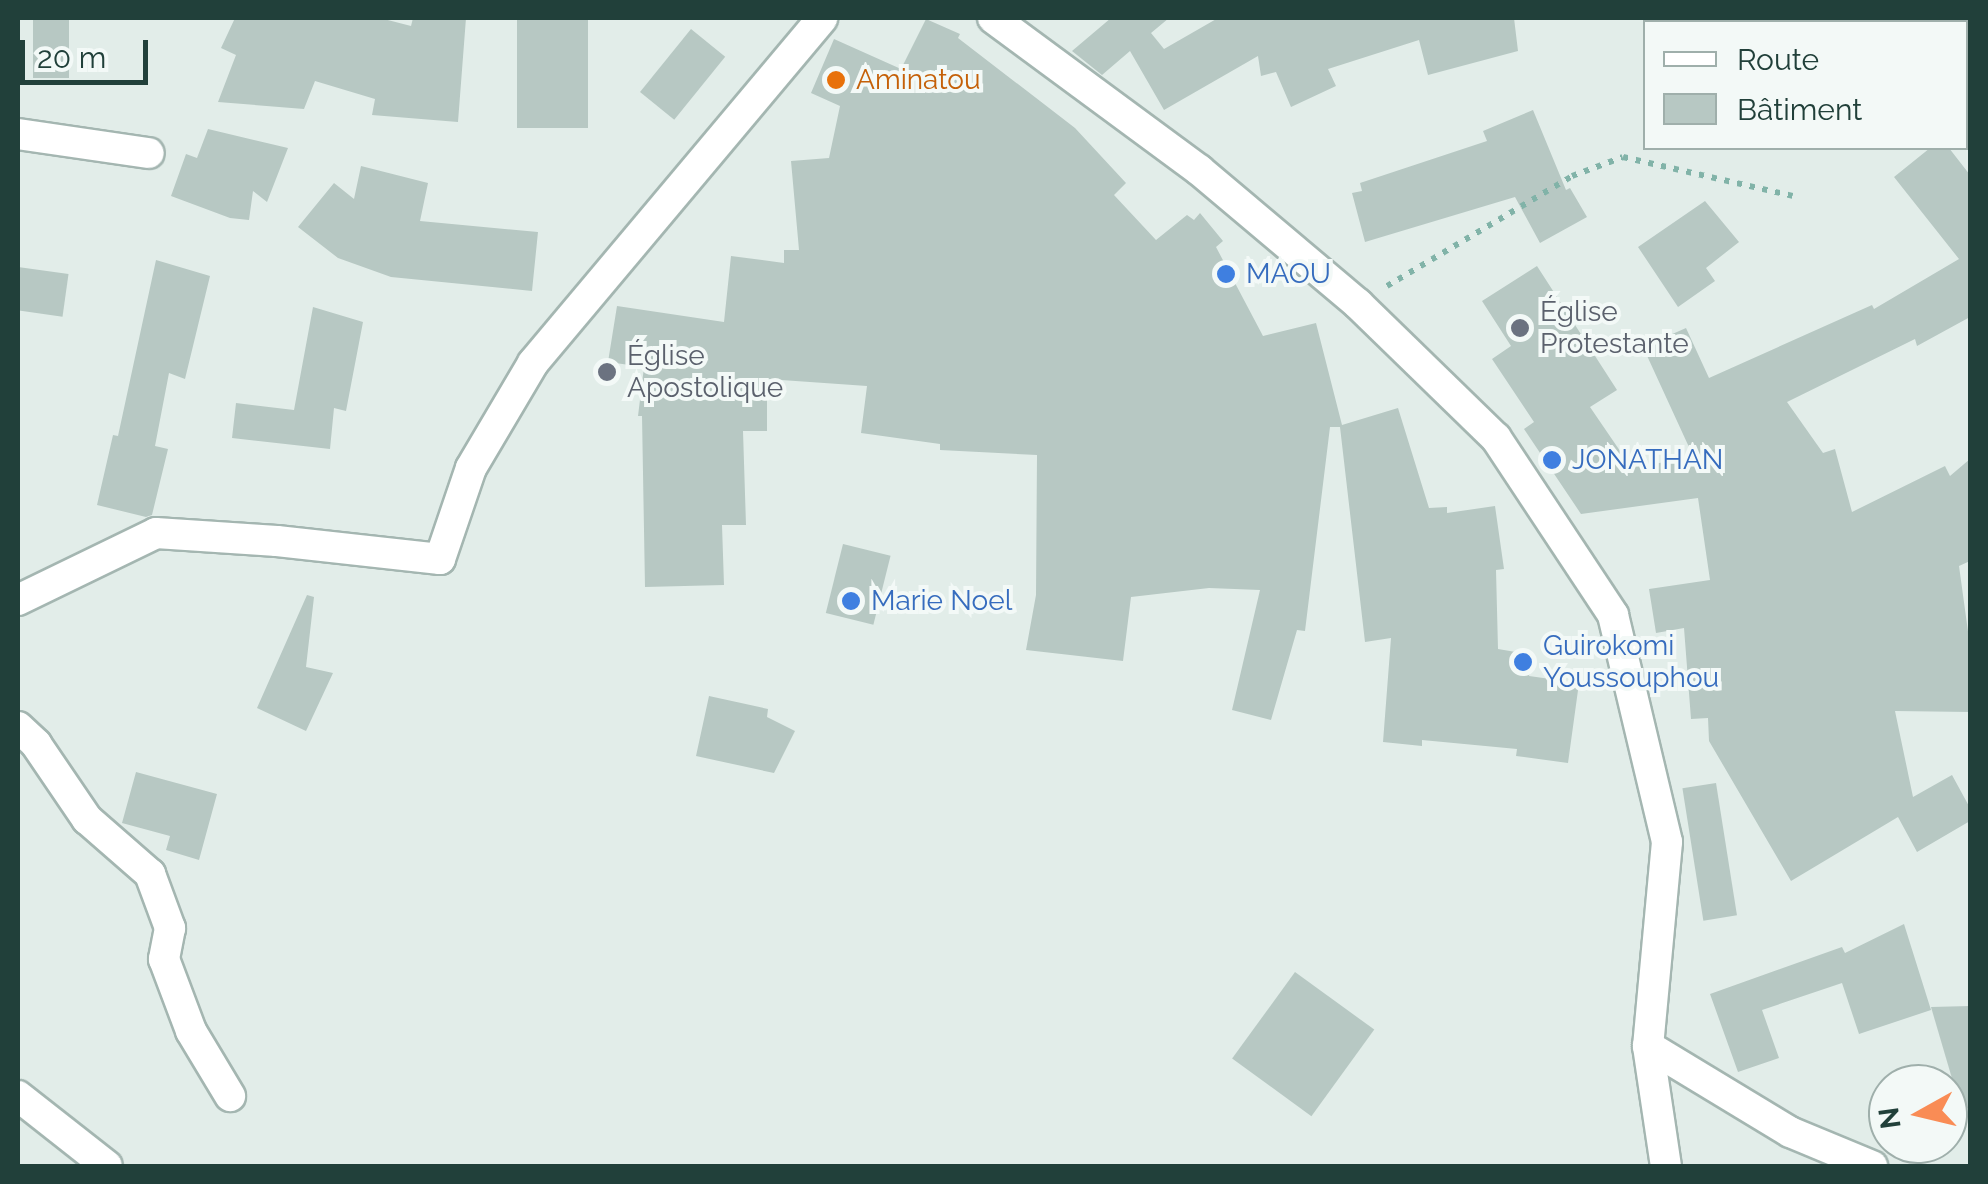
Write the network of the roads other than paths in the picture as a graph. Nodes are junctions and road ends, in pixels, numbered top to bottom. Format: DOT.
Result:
graph roads {
  1 [pos="822,18"];
  2 [pos="992,18"];
  3 [pos="18,134"];
  4 [pos="149,153"];
  5 [pos="18,600"];
  6 [pos="18,728"];
  7 [pos="1648,1046"];
  8 [pos="18,1096"];
  9 [pos="230,1096"];
  10 [pos="108,1166"];
  11 [pos="1666,1166"];
  12 [pos="1872,1166"];
  1 -- 5 [label="street"];
  2 -- 7 [label="street"];
  3 -- 4 [label="street"];
  6 -- 9 [label="street"];
  7 -- 11 [label="street"];
  7 -- 12 [label="street"];
  8 -- 10 [label="street"];
}
